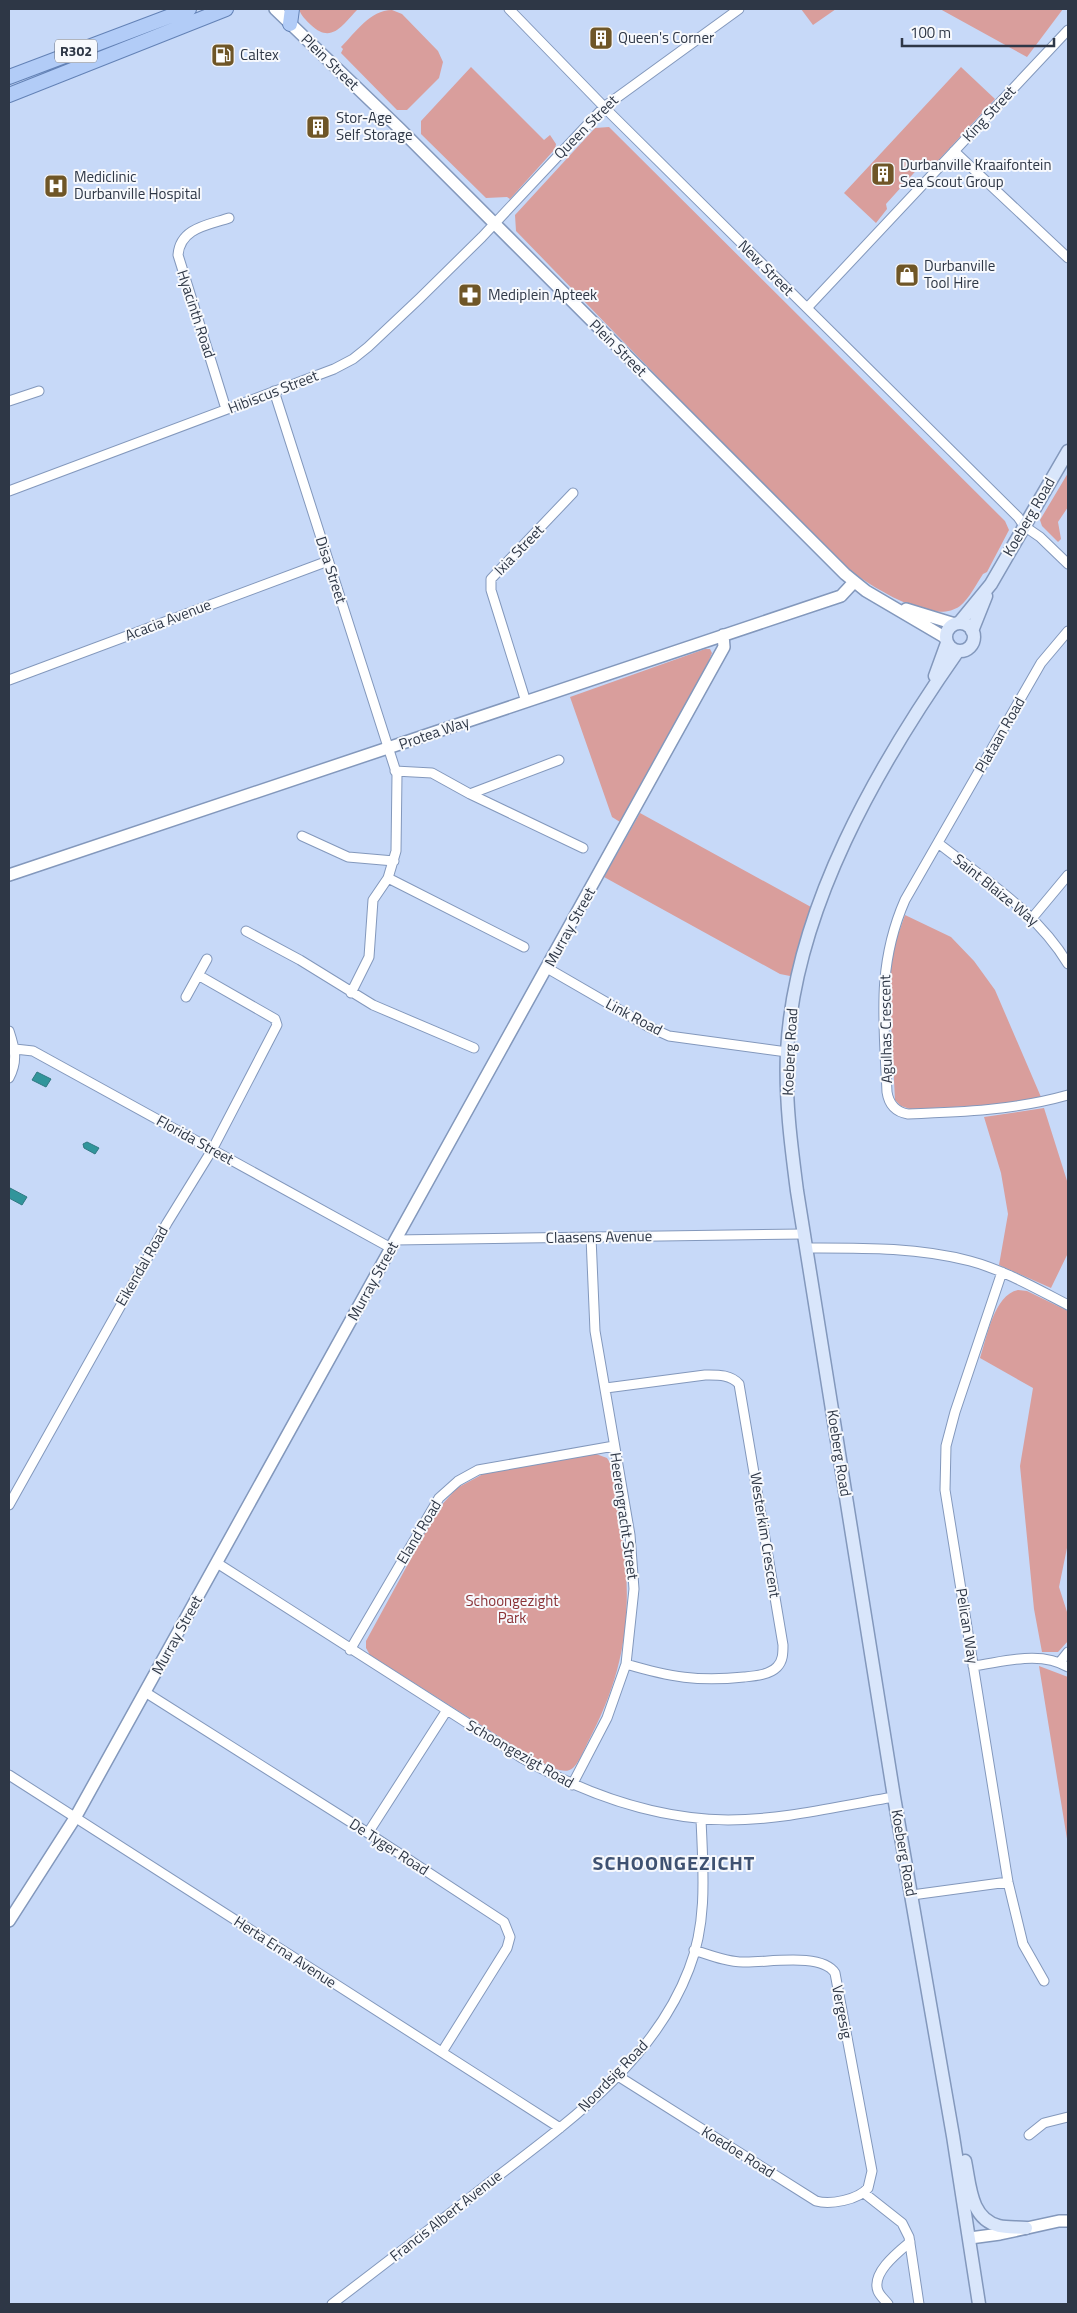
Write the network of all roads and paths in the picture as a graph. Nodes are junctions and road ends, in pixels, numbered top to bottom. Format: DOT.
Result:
graph roads {
  1 [pos="189,9"];
  2 [pos="226,9"];
  3 [pos="275,9"];
  4 [pos="292,9"];
  5 [pos="510,9"];
  6 [pos="739,9"];
  7 [pos="290,24"];
  8 [pos="1068,30"];
  9 [pos="9,77"];
  10 [pos="9,95"];
  11 [pos="604,107"];
  12 [pos="954,151"];
  13 [pos="229,218"];
  14 [pos="494,224"];
  15 [pos="1068,258"];
  16 [pos="807,308"];
  17 [pos="39,391"];
  18 [pos="274,391"];
  19 [pos="9,401"];
  20 [pos="226,409"];
  21 [pos="1068,451"];
  22 [pos="9,491"];
  23 [pos="573,493"];
  24 [pos="1024,526"];
  25 [pos="328,560"];
  26 [pos="1068,564"];
  27 [pos="854,582"];
  28 [pos="991,584"];
  29 [pos="878,599"];
  30 [pos="957,624"];
  31 [pos="972,631"];
  32 [pos="1068,631"];
  33 [pos="724,635"];
  34 [pos="946,640"];
  35 [pos="958,651"];
  36 [pos="9,680"];
  37 [pos="928,693"];
  38 [pos="526,702"];
  39 [pos="388,749"];
  40 [pos="558,760"];
  41 [pos="395,771"];
  42 [pos="470,794"];
  43 [pos="302,836"];
  44 [pos="938,843"];
  45 [pos="583,848"];
  46 [pos="394,861"];
  47 [pos="9,875"];
  48 [pos="1068,875"];
  49 [pos="388,878"];
  50 [pos="1032,917"];
  51 [pos="246,931"];
  52 [pos="524,947"];
  53 [pos="207,959"];
  54 [pos="1068,964"];
  55 [pos="547,968"];
  56 [pos="198,975"];
  57 [pos="351,993"];
  58 [pos="186,997"];
  59 [pos="9,1031"];
  60 [pos="474,1048"];
  61 [pos="15,1049"];
  62 [pos="787,1052"];
  63 [pos="9,1078"];
  64 [pos="1068,1095"];
  65 [pos="212,1150"];
  66 [pos="803,1234"];
  67 [pos="591,1237"];
  68 [pos="393,1244"];
  69 [pos="806,1248"];
  70 [pos="1002,1272"];
  71 [pos="1068,1305"];
  72 [pos="606,1388"];
  73 [pos="614,1446"];
  74 [pos="9,1506"];
  75 [pos="217,1563"];
  76 [pos="350,1650"];
  77 [pos="1068,1652"];
  78 [pos="626,1664"];
  79 [pos="1064,1665"];
  80 [pos="973,1666"];
  81 [pos="145,1692"];
  82 [pos="447,1710"];
  83 [pos="9,1776"];
  84 [pos="572,1785"];
  85 [pos="894,1797"];
  86 [pos="75,1818"];
  87 [pos="702,1819"];
  88 [pos="368,1833"];
  89 [pos="1008,1882"];
  90 [pos="912,1895"];
  91 [pos="9,1921"];
  92 [pos="694,1950"];
  93 [pos="1044,1980"];
  94 [pos="442,2052"];
  95 [pos="618,2076"];
  96 [pos="1068,2117"];
  97 [pos="560,2128"];
  98 [pos="1029,2135"];
  99 [pos="953,2136"];
  100 [pos="864,2193"];
  101 [pos="1065,2218"];
  102 [pos="1026,2228"];
  103 [pos="970,2238"];
  104 [pos="910,2242"];
  105 [pos="332,2304"];
  106 [pos="888,2304"];
  107 [pos="919,2304"];
  108 [pos="979,2304"];
  1 -- 9 [label="main road, R302"];
  2 -- 10 [label="main road, R302"];
  3 -- 7 [label="street, Plein Street"];
  4 -- 7 [label="main road"];
  5 -- 11 [label="street, New Street"];
  6 -- 11 [label="street, Queen Street"];
  7 -- 14 [label="street, Plein Street"];
  8 -- 12 [label="street, King Street"];
  11 -- 14 [label="street, Queen Street"];
  11 -- 16 [label="street, New Street"];
  12 -- 15 [label="street"];
  12 -- 16 [label="street, King Street"];
  13 -- 20 [label="street, Hyacinth Road"];
  14 -- 18 [label="street, Hibiscus Street"];
  14 -- 27 [label="street, Plein Street"];
  16 -- 24 [label="street, New Street"];
  17 -- 19 [label="street"];
  18 -- 20 [label="street, Hibiscus Street"];
  18 -- 25 [label="street, Disa Street"];
  20 -- 22 [label="street, Hibiscus Street"];
  21 -- 24 [label="main road, Koeberg Road"];
  23 -- 38 [label="street, Ixia Street"];
  24 -- 26 [label="street, New Street"];
  24 -- 28 [label="main road, Koeberg Road"];
  25 -- 36 [label="street, Acacia Avenue"];
  25 -- 39 [label="street, Disa Street"];
  27 -- 29 [label="street, Plein Street"];
  27 -- 33 [label="street, Protea Way"];
  28 -- 30 [label="main road, Koeberg Road"];
  28 -- 31 [label="main road, Koeberg Road"];
  29 -- 30 [label="street, Plein Street"];
  29 -- 34 [label="street, Plein Street"];
  30 -- 31 [label="main road"];
  30 -- 34 [label="main road"];
  31 -- 35 [label="main road"];
  32 -- 44 [label="street, Plataan Road"];
  33 -- 38 [label="street, Protea Way"];
  33 -- 55 [label="street, Murray Street"];
  34 -- 35 [label="main road"];
  34 -- 37 [label="main road, Koeberg Road"];
  35 -- 37 [label="main road, Koeberg Road"];
  37 -- 62 [label="main road, Koeberg Road"];
  38 -- 39 [label="street, Protea Way"];
  39 -- 41 [label="street, Disa Street"];
  39 -- 47 [label="street, Protea Way"];
  40 -- 42 [label="street"];
  41 -- 42 [label="street"];
  41 -- 46 [label="street, Disa Street"];
  42 -- 45 [label="street"];
  43 -- 46 [label="street"];
  44 -- 50 [label="street, Saint Blaize Way"];
  44 -- 64 [label="street, Agulhas Crescent"];
  46 -- 49 [label="street, Disa Street"];
  48 -- 50 [label="street"];
  49 -- 52 [label="street"];
  49 -- 57 [label="street, Disa Street"];
  50 -- 54 [label="street, Saint Blaize Way"];
  51 -- 57 [label="street"];
  53 -- 56 [label="street"];
  55 -- 62 [label="street, Link Road"];
  55 -- 68 [label="street, Murray Street"];
  56 -- 58 [label="street"];
  56 -- 65 [label="street, Eikendal Road"];
  57 -- 60 [label="street"];
  59 -- 61 [label="street"];
  61 -- 63 [label="street"];
  61 -- 65 [label="street, Florida Street"];
  62 -- 66 [label="main road, Koeberg Road"];
  65 -- 68 [label="street, Florida Street"];
  65 -- 74 [label="street, Eikendal Road"];
  66 -- 67 [label="street, Claasens Avenue"];
  66 -- 69 [label="main road, Koeberg Road"];
  67 -- 68 [label="street, Claasens Avenue"];
  67 -- 72 [label="street, Heerengracht Street"];
  68 -- 75 [label="street, Murray Street"];
  69 -- 70 [label="street"];
  69 -- 85 [label="main road, Koeberg Road"];
  70 -- 71 [label="street"];
  70 -- 80 [label="street, Pelican Way"];
  72 -- 73 [label="street, Heerengracht Street"];
  72 -- 78 [label="street, Westerkim Crescent"];
  73 -- 76 [label="street, Eland Road"];
  73 -- 78 [label="street, Heerengracht Street"];
  75 -- 76 [label="street, Schoongezigt Road"];
  75 -- 81 [label="street, Murray Street"];
  76 -- 82 [label="street, Schoongezigt Road"];
  77 -- 79 [label="street"];
  78 -- 84 [label="street, Heerengracht Street"];
  79 -- 80 [label="street"];
  80 -- 89 [label="street, Pelican Way"];
  81 -- 86 [label="street, Murray Street"];
  81 -- 88 [label="street, De Tyger Road"];
  82 -- 84 [label="street, Schoongezigt Road"];
  82 -- 88 [label="street"];
  83 -- 86 [label="street, Herta Erna Avenue"];
  84 -- 87 [label="street, Schoongezigt Road"];
  85 -- 87 [label="street, Schoongezigt Road"];
  85 -- 90 [label="main road, Koeberg Road"];
  86 -- 91 [label="street, Murray Street"];
  86 -- 94 [label="street, Herta Erna Avenue"];
  87 -- 92 [label="street, Noordsig Road"];
  88 -- 94 [label="street, De Tyger Road"];
  89 -- 90 [label="street"];
  89 -- 93 [label="street, Pelican Way"];
  90 -- 99 [label="main road, Koeberg Road"];
  92 -- 95 [label="street, Noordsig Road"];
  92 -- 100 [label="street, Vergesig"];
  94 -- 97 [label="street, Herta Erna Avenue"];
  95 -- 97 [label="street, Noordsig Road"];
  95 -- 100 [label="street, Koedoe Road"];
  96 -- 98 [label="street"];
  97 -- 105 [label="street, Francis Albert Avenue"];
  99 -- 102 [label="main road"];
  99 -- 103 [label="main road, Koeberg Road"];
  100 -- 104 [label="street"];
  101 -- 102 [label="street"];
  102 -- 103 [label="street"];
  103 -- 108 [label="main road, Koeberg Road"];
  104 -- 106 [label="street"];
  104 -- 107 [label="street"];
}
